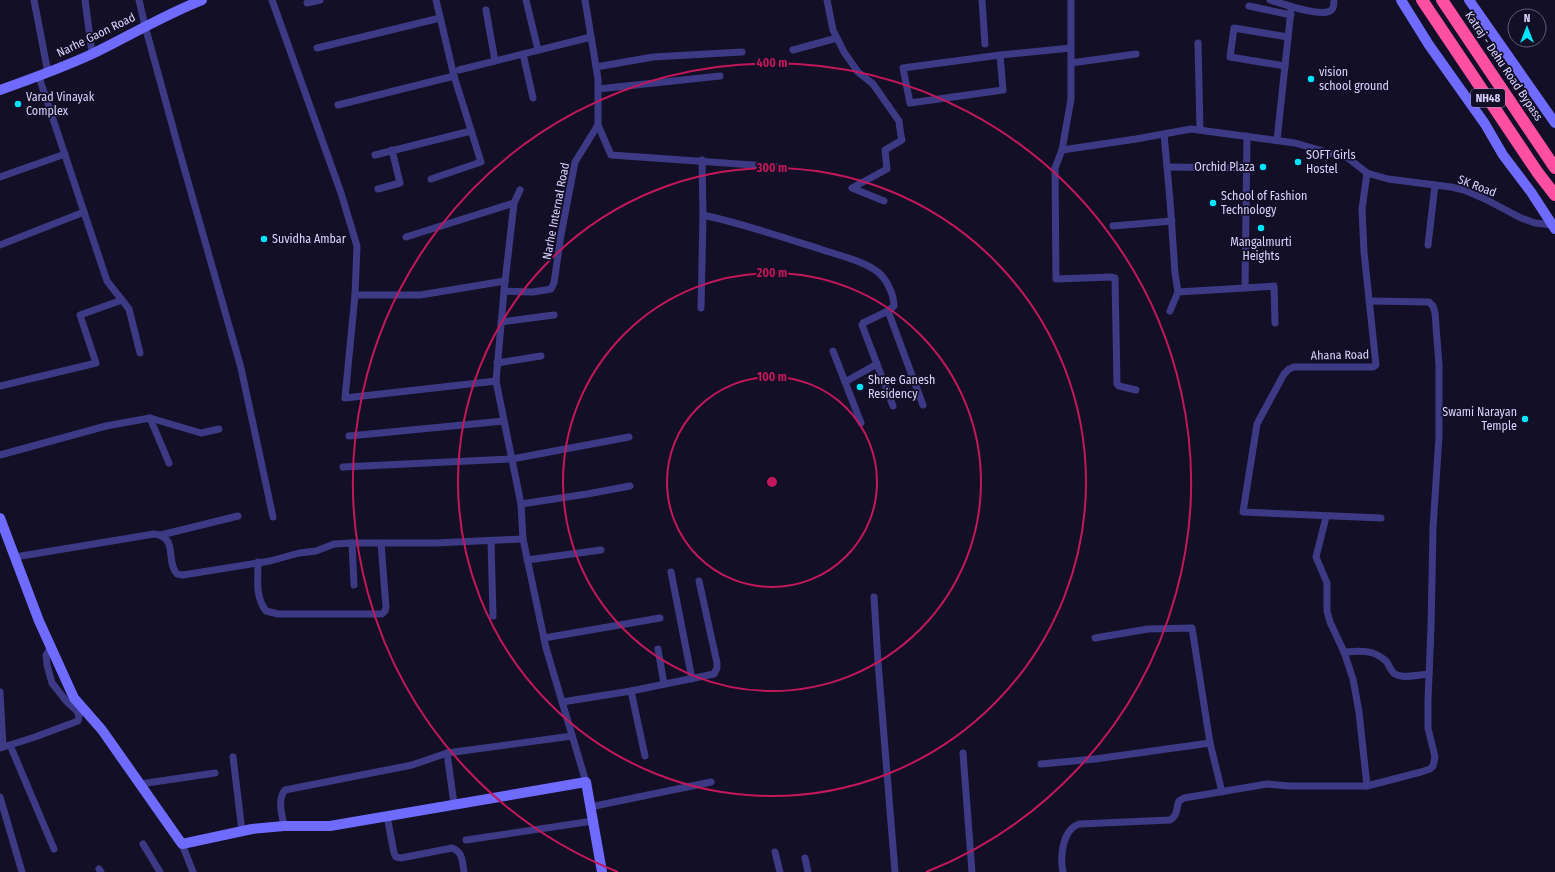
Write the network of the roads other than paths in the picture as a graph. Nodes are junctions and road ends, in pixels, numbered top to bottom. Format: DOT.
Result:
graph roads {
  1 [pos="34,0"];
  2 [pos="85,0"];
  3 [pos="140,0"];
  4 [pos="202,0"];
  5 [pos="272,0"];
  6 [pos="320,0"];
  7 [pos="436,0"];
  8 [pos="526,0"];
  9 [pos="585,0"];
  10 [pos="827,0"];
  11 [pos="982,0"];
  12 [pos="1071,0"];
  13 [pos="1270,0"];
  14 [pos="1334,0"];
  15 [pos="1401,0"];
  16 [pos="1422,0"];
  17 [pos="1442,0"];
  18 [pos="1469,0"];
  19 [pos="307,3"];
  20 [pos="1249,6"];
  21 [pos="486,10"];
  22 [pos="440,18"];
  23 [pos="145,26"];
  24 [pos="591,37"];
  25 [pos="1288,37"];
  26 [pos="837,38"];
  27 [pos="1198,43"];
  28 [pos="985,44"];
  29 [pos="317,48"];
  30 [pos="1071,48"];
  31 [pos="538,50"];
  32 [pos="793,50"];
  33 [pos="742,52"];
  34 [pos="92,54"];
  35 [pos="523,54"];
  36 [pos="1136,54"];
  37 [pos="1000,55"];
  38 [pos="495,61"];
  39 [pos="1071,62"];
  40 [pos="1285,66"];
  41 [pos="596,67"];
  42 [pos="459,70"];
  43 [pos="43,75"];
  44 [pos="454,76"];
  45 [pos="720,76"];
  46 [pos="598,89"];
  47 [pos="0,90"];
  48 [pos="533,98"];
  49 [pos="338,105"];
  50 [pos="1555,123"];
  51 [pos="598,125"];
  52 [pos="1200,130"];
  53 [pos="471,131"];
  54 [pos="1164,134"];
  55 [pos="1247,136"];
  56 [pos="1277,140"];
  57 [pos="392,150"];
  58 [pos="1062,150"];
  59 [pos="64,154"];
  60 [pos="375,154"];
  61 [pos="702,160"];
  62 [pos="780,167"];
  63 [pos="1167,167"];
  64 [pos="1246,168"];
  65 [pos="1555,168"];
  66 [pos="1367,173"];
  67 [pos="0,176"];
  68 [pos="431,179"];
  69 [pos="1435,186"];
  70 [pos="378,189"];
  71 [pos="520,190"];
  72 [pos="1555,195"];
  73 [pos="884,200"];
  74 [pos="514,203"];
  75 [pos="84,212"];
  76 [pos="703,215"];
  77 [pos="1172,221"];
  78 [pos="1113,226"];
  79 [pos="1554,227"];
  80 [pos="406,237"];
  81 [pos="0,245"];
  82 [pos="1428,245"];
  83 [pos="505,281"];
  84 [pos="1245,288"];
  85 [pos="504,291"];
  86 [pos="1178,292"];
  87 [pos="355,295"];
  88 [pos="122,300"];
  89 [pos="1369,301"];
  90 [pos="701,308"];
  91 [pos="888,311"];
  92 [pos="1170,311"];
  93 [pos="554,315"];
  94 [pos="501,322"];
  95 [pos="1275,323"];
  96 [pos="833,351"];
  97 [pos="140,353"];
  98 [pos="541,356"];
  99 [pos="498,364"];
  100 [pos="877,364"];
  101 [pos="496,381"];
  102 [pos="845,382"];
  103 [pos="0,386"];
  104 [pos="1136,390"];
  105 [pos="923,404"];
  106 [pos="893,406"];
  107 [pos="150,418"];
  108 [pos="504,421"];
  109 [pos="861,423"];
  110 [pos="219,429"];
  111 [pos="349,436"];
  112 [pos="629,437"];
  113 [pos="0,455"];
  114 [pos="512,459"];
  115 [pos="169,463"];
  116 [pos="343,468"];
  117 [pos="630,486"];
  118 [pos="521,504"];
  119 [pos="238,516"];
  120 [pos="273,517"];
  121 [pos="1326,517"];
  122 [pos="0,518"];
  123 [pos="1381,518"];
  124 [pos="161,535"];
  125 [pos="523,539"];
  126 [pos="491,541"];
  127 [pos="352,543"];
  128 [pos="381,544"];
  129 [pos="601,550"];
  130 [pos="15,557"];
  131 [pos="527,560"];
  132 [pos="258,562"];
  133 [pos="671,572"];
  134 [pos="699,581"];
  135 [pos="354,585"];
  136 [pos="874,597"];
  137 [pos="493,616"];
  138 [pos="660,618"];
  139 [pos="544,638"];
  140 [pos="1095,638"];
  141 [pos="51,647"];
  142 [pos="658,649"];
  143 [pos="1344,652"];
  144 [pos="1429,674"];
  145 [pos="692,678"];
  146 [pos="664,684"];
  147 [pos="631,691"];
  148 [pos="0,692"];
  149 [pos="562,702"];
  150 [pos="572,736"];
  151 [pos="1210,743"];
  152 [pos="4,746"];
  153 [pos="447,753"];
  154 [pos="963,753"];
  155 [pos="646,756"];
  156 [pos="233,757"];
  157 [pos="1041,764"];
  158 [pos="215,773"];
  159 [pos="586,782"];
  160 [pos="711,782"];
  161 [pos="140,784"];
  162 [pos="1367,786"];
  163 [pos="1222,792"];
  164 [pos="0,797"];
  165 [pos="454,804"];
  166 [pos="590,807"];
  167 [pos="386,816"];
  168 [pos="593,821"];
  169 [pos="284,826"];
  170 [pos="242,831"];
  171 [pos="466,840"];
  172 [pos="143,844"];
  173 [pos="182,844"];
  174 [pos="54,849"];
  175 [pos="775,852"];
  176 [pos="804,858"];
  177 [pos="191,871"];
  178 [pos="22,872"];
  179 [pos="160,872"];
  180 [pos="464,872"];
  181 [pos="602,872"];
  182 [pos="780,872"];
  183 [pos="808,872"];
  184 [pos="895,872"];
  185 [pos="972,872"];
  186 [pos="1063,872"];
  1 -- 43 [label="street"];
  2 -- 34 [label="street"];
  3 -- 23 [label="street"];
  4 -- 23 [label="street, Narhe Gaon Road"];
  5 -- 87 [label="street"];
  6 -- 19 [label="street"];
  7 -- 22 [label="street"];
  8 -- 31 [label="street"];
  9 -- 24 [label="street"];
  10 -- 26 [label="street"];
  11 -- 28 [label="street"];
  12 -- 30 [label="street"];
  13 -- 14 [label="street"];
  15 -- 79 [label="street"];
  16 -- 72 [label="highway, NH48"];
  17 -- 65 [label="highway, Katraj - Dehu Road Bypass / NH48"];
  18 -- 50 [label="street"];
  20 -- 25 [label="street"];
  21 -- 38 [label="street"];
  22 -- 29 [label="street"];
  22 -- 44 [label="street"];
  23 -- 34 [label="street, Narhe Gaon Road"];
  23 -- 120 [label="street"];
  24 -- 31 [label="street"];
  24 -- 41 [label="street"];
  25 -- 40 [label="street"];
  25 -- 40 [label="street"];
  26 -- 32 [label="street"];
  26 -- 73 [label="street"];
  27 -- 52 [label="street"];
  30 -- 37 [label="street"];
  30 -- 39 [label="street"];
  31 -- 35 [label="street"];
  33 -- 41 [label="street"];
  34 -- 43 [label="street, Narhe Gaon Road"];
  35 -- 38 [label="street"];
  35 -- 48 [label="street"];
  36 -- 39 [label="street"];
  37 -- 37 [label="street"];
  38 -- 42 [label="street"];
  39 -- 58 [label="street"];
  40 -- 56 [label="street"];
  41 -- 46 [label="street"];
  43 -- 47 [label="street, Narhe Gaon Road"];
  43 -- 59 [label="street"];
  44 -- 49 [label="street"];
  44 -- 53 [label="street"];
  45 -- 46 [label="street"];
  46 -- 51 [label="street"];
  51 -- 61 [label="street"];
  51 -- 85 [label="street, Narhe Internal Road"];
  52 -- 54 [label="street"];
  52 -- 55 [label="street"];
  53 -- 57 [label="street"];
  53 -- 68 [label="street"];
  54 -- 58 [label="street"];
  54 -- 63 [label="street"];
  55 -- 56 [label="street"];
  55 -- 64 [label="street"];
  56 -- 66 [label="street"];
  57 -- 60 [label="street"];
  57 -- 70 [label="street"];
  58 -- 104 [label="street"];
  59 -- 67 [label="street"];
  59 -- 75 [label="street"];
  61 -- 62 [label="street"];
  61 -- 76 [label="street"];
  63 -- 64 [label="street"];
  63 -- 77 [label="street"];
  64 -- 84 [label="street"];
  66 -- 69 [label="street, SK Road"];
  66 -- 89 [label="street, Ahana Road"];
  69 -- 79 [label="street, SK Road"];
  69 -- 82 [label="street"];
  71 -- 74 [label="street"];
  74 -- 80 [label="street"];
  74 -- 83 [label="street"];
  75 -- 81 [label="street"];
  75 -- 88 [label="street"];
  76 -- 90 [label="street"];
  76 -- 91 [label="street"];
  77 -- 78 [label="street"];
  77 -- 86 [label="street"];
  83 -- 85 [label="street"];
  83 -- 87 [label="street"];
  84 -- 86 [label="street"];
  84 -- 95 [label="street"];
  85 -- 94 [label="street"];
  86 -- 92 [label="street"];
  87 -- 101 [label="street"];
  88 -- 97 [label="street"];
  88 -- 103 [label="street"];
  89 -- 121 [label="street, Ahana Road"];
  89 -- 144 [label="street"];
  91 -- 100 [label="street"];
  91 -- 105 [label="street"];
  93 -- 94 [label="street"];
  94 -- 99 [label="street"];
  96 -- 102 [label="street"];
  98 -- 99 [label="street"];
  99 -- 101 [label="street"];
  100 -- 102 [label="street"];
  100 -- 106 [label="street"];
  101 -- 108 [label="street"];
  102 -- 109 [label="street"];
  107 -- 110 [label="street"];
  107 -- 113 [label="street"];
  107 -- 115 [label="street"];
  108 -- 111 [label="street"];
  108 -- 114 [label="street"];
  112 -- 114 [label="street"];
  114 -- 116 [label="street"];
  114 -- 118 [label="street"];
  117 -- 118 [label="street"];
  118 -- 125 [label="street"];
  119 -- 124 [label="street"];
  121 -- 123 [label="street"];
  121 -- 143 [label="street"];
  122 -- 130 [label="street"];
  124 -- 130 [label="street"];
  124 -- 132 [label="street"];
  125 -- 126 [label="street"];
  125 -- 131 [label="street"];
  126 -- 128 [label="street"];
  126 -- 137 [label="street"];
  127 -- 128 [label="street"];
  127 -- 132 [label="street"];
  127 -- 135 [label="street"];
  128 -- 132 [label="street"];
  129 -- 131 [label="street"];
  130 -- 141 [label="street"];
  131 -- 139 [label="street"];
  133 -- 145 [label="street"];
  134 -- 145 [label="street"];
  136 -- 184 [label="street"];
  138 -- 139 [label="street"];
  139 -- 149 [label="street"];
  140 -- 151 [label="street"];
  141 -- 152 [label="street"];
  141 -- 161 [label="street"];
  142 -- 146 [label="street"];
  143 -- 144 [label="street"];
  143 -- 162 [label="street"];
  144 -- 162 [label="street"];
  145 -- 146 [label="street"];
  146 -- 147 [label="street"];
  147 -- 149 [label="street"];
  147 -- 155 [label="street"];
  148 -- 152 [label="street"];
  149 -- 150 [label="street"];
  150 -- 153 [label="street"];
  150 -- 159 [label="street"];
  151 -- 157 [label="street"];
  151 -- 163 [label="street"];
  152 -- 174 [label="street"];
  153 -- 165 [label="street"];
  153 -- 169 [label="street"];
  154 -- 185 [label="street"];
  156 -- 170 [label="street"];
  158 -- 161 [label="street"];
  159 -- 165 [label="street"];
  159 -- 166 [label="street"];
  160 -- 166 [label="street"];
  161 -- 173 [label="street"];
  162 -- 163 [label="street"];
  163 -- 186 [label="street"];
  164 -- 178 [label="street"];
  165 -- 167 [label="street"];
  166 -- 168 [label="street"];
  167 -- 169 [label="street"];
  167 -- 180 [label="street"];
  168 -- 171 [label="street"];
  168 -- 181 [label="street"];
  169 -- 170 [label="street"];
  170 -- 173 [label="street"];
  172 -- 179 [label="street"];
  173 -- 177 [label="street"];
  175 -- 182 [label="street"];
  176 -- 183 [label="street"];
}
